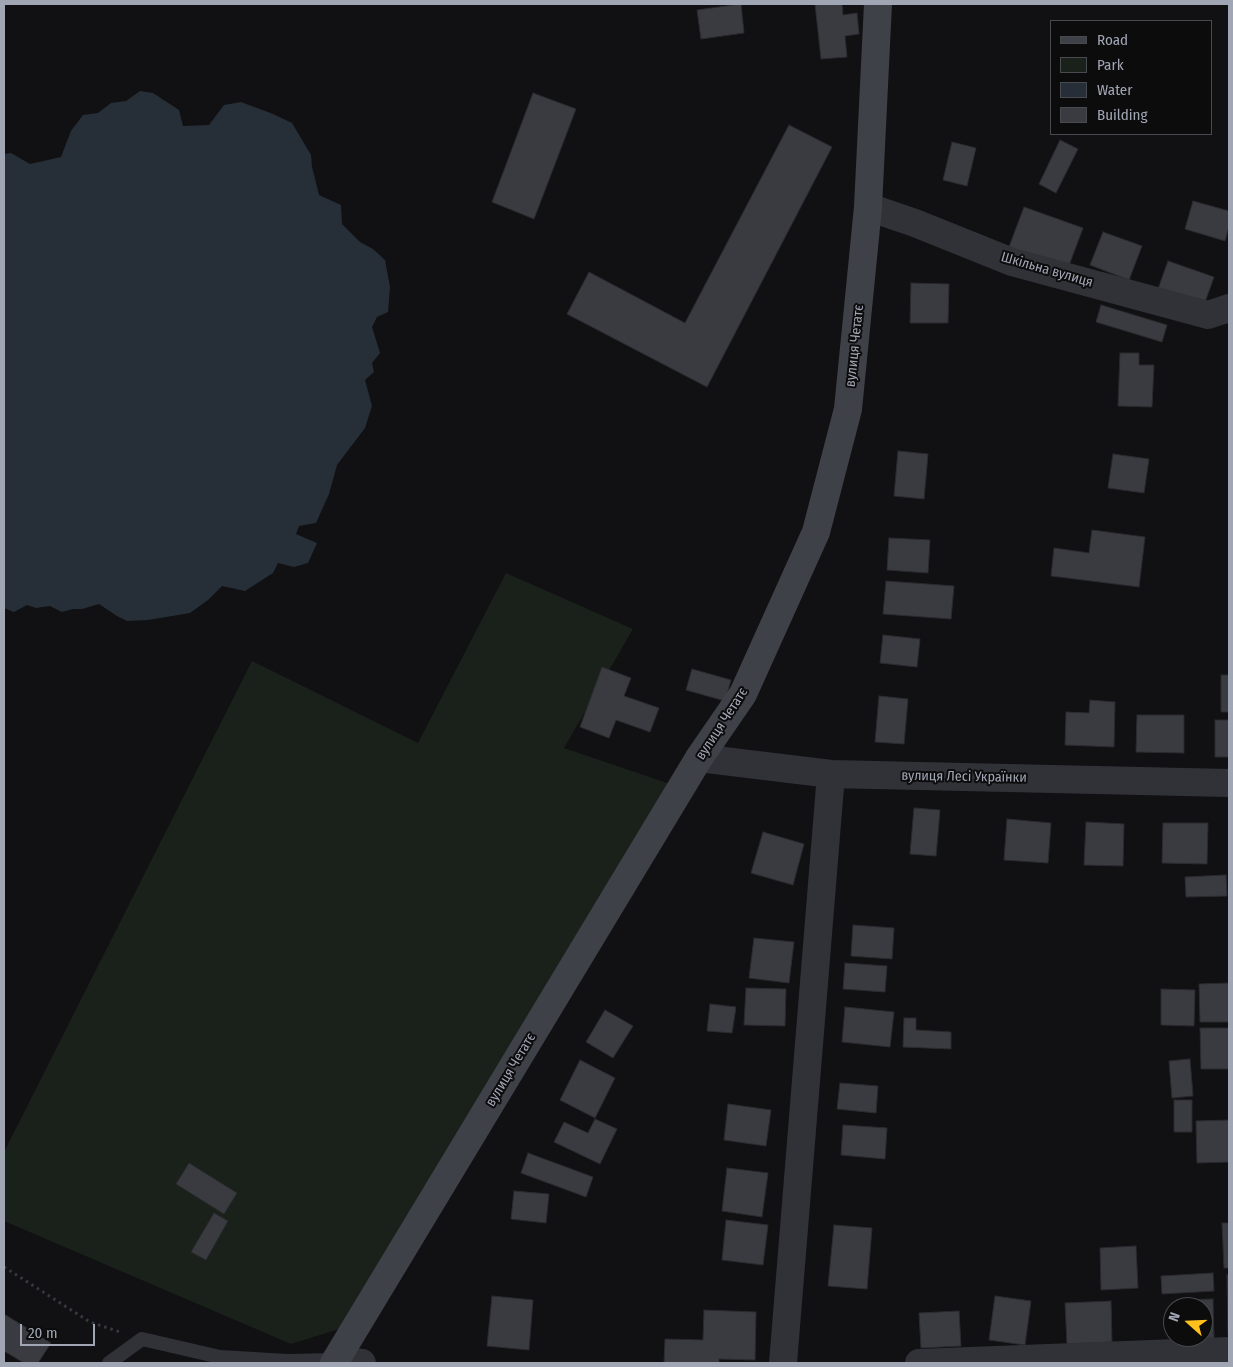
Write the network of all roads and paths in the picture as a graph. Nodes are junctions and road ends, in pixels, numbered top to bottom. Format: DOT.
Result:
graph roads {
  1 [pos="878,4"];
  2 [pos="868,207"];
  3 [pos="1229,308"];
  4 [pos="699,758"];
  5 [pos="831,774"];
  6 [pos="1229,783"];
  7 [pos="4,1267"];
  8 [pos="142,1339"];
  9 [pos="1229,1351"];
  10 [pos="344,1362"];
  11 [pos="109,1363"];
  12 [pos="783,1363"];
  13 [pos="919,1363"];
  1 -- 2 [label="street, вулиця Четатє"];
  2 -- 3 [label="street, Шкільна вулиця"];
  2 -- 4 [label="street, вулиця Четатє"];
  4 -- 5 [label="street, вулиця Лесі Українки"];
  4 -- 10 [label="street, вулиця Четатє"];
  5 -- 6 [label="street, вулиця Лесі Українки"];
  5 -- 12 [label="street"];
  7 -- 8 [label="path"];
  8 -- 10 [label="lane"];
  8 -- 11 [label="lane"];
  9 -- 13 [label="street"];
}
